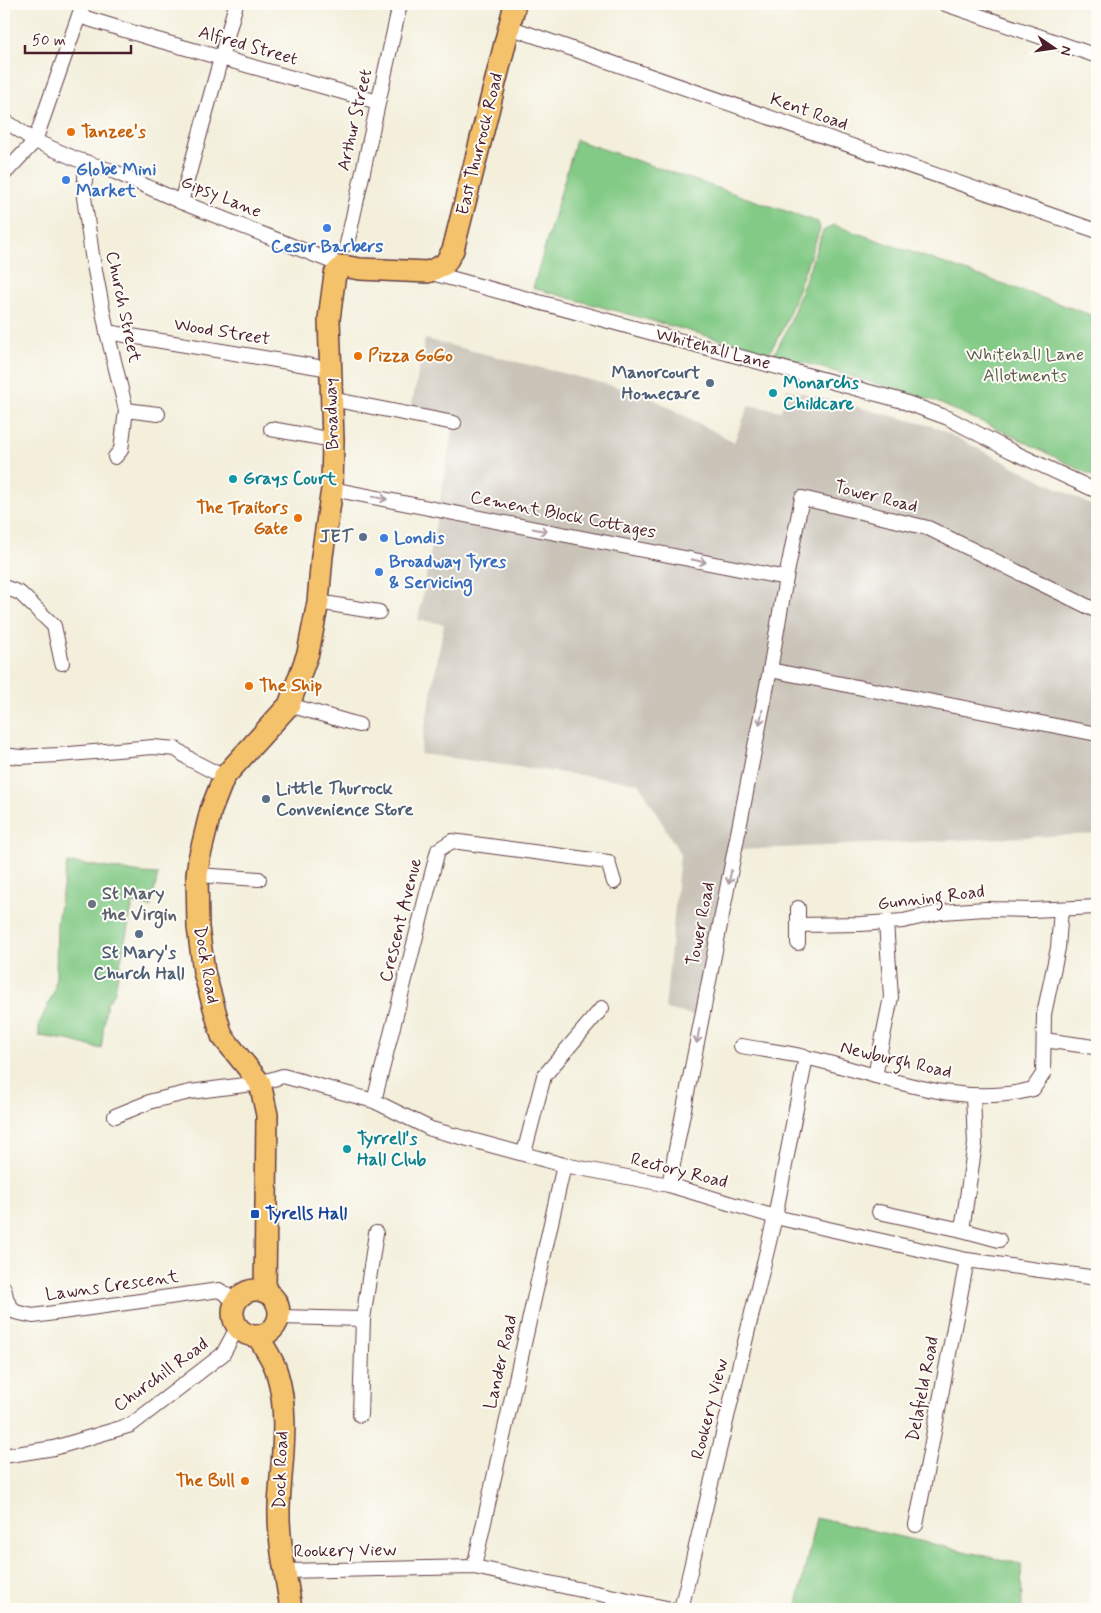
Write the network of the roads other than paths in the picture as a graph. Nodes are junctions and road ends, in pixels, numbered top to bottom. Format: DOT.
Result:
graph roads {
  1 [pos="236,4"];
  2 [pos="400,4"];
  3 [pos="515,4"];
  4 [pos="945,4"];
  5 [pos="80,8"];
  6 [pos="509,27"];
  7 [pos="1097,56"];
  8 [pos="220,58"];
  9 [pos="378,102"];
  10 [pos="4,120"];
  11 [pos="35,141"];
  12 [pos="86,162"];
  13 [pos="4,174"];
  14 [pos="181,202"];
  15 [pos="1097,231"];
  16 [pos="347,244"];
  17 [pos="343,266"];
  18 [pos="428,272"];
  19 [pos="107,332"];
  20 [pos="330,369"];
  21 [pos="331,399"];
  22 [pos="126,410"];
  23 [pos="158,414"];
  24 [pos="454,423"];
  25 [pos="271,430"];
  26 [pos="333,440"];
  27 [pos="115,457"];
  28 [pos="332,489"];
  29 [pos="1097,491"];
  30 [pos="786,578"];
  31 [pos="4,587"];
  32 [pos="318,602"];
  33 [pos="1097,611"];
  34 [pos="379,612"];
  35 [pos="308,653"];
  36 [pos="62,663"];
  37 [pos="770,670"];
  38 [pos="288,705"];
  39 [pos="359,725"];
  40 [pos="1097,734"];
  41 [pos="4,755"];
  42 [pos="224,777"];
  43 [pos="197,875"];
  44 [pos="259,880"];
  45 [pos="614,882"];
  46 [pos="1097,907"];
  47 [pos="798,908"];
  48 [pos="1060,909"];
  49 [pos="886,922"];
  50 [pos="798,925"];
  51 [pos="798,943"];
  52 [pos="602,1008"];
  53 [pos="1044,1040"];
  54 [pos="741,1046"];
  55 [pos="1097,1049"];
  56 [pos="806,1057"];
  57 [pos="875,1076"];
  58 [pos="260,1083"];
  59 [pos="973,1096"];
  60 [pos="374,1100"];
  61 [pos="115,1116"];
  62 [pos="524,1153"];
  63 [pos="564,1165"];
  64 [pos="669,1185"];
  65 [pos="879,1212"];
  66 [pos="776,1217"];
  67 [pos="962,1230"];
  68 [pos="376,1234"];
  69 [pos="998,1240"];
  70 [pos="967,1260"];
  71 [pos="1097,1278"];
  72 [pos="4,1288"];
  73 [pos="265,1292"];
  74 [pos="237,1302"];
  75 [pos="279,1316"];
  76 [pos="363,1319"];
  77 [pos="238,1326"];
  78 [pos="258,1336"];
  79 [pos="360,1415"];
  80 [pos="4,1456"];
  81 [pos="916,1525"];
  82 [pos="474,1567"];
  83 [pos="285,1571"];
  84 [pos="291,1609"];
  85 [pos="671,1609"];
  86 [pos="681,1609"];
  1 -- 8 [label="street"];
  2 -- 9 [label="street, Arthur Street"];
  3 -- 6 [label="main road, East Thurrock Road"];
  4 -- 7 [label="street"];
  5 -- 8 [label="street, Alfred Street"];
  5 -- 11 [label="street"];
  6 -- 15 [label="street, Kent Road"];
  6 -- 18 [label="main road, East Thurrock Road"];
  8 -- 9 [label="street, Alfred Street"];
  8 -- 14 [label="street"];
  9 -- 16 [label="street, Arthur Street"];
  10 -- 11 [label="street, Gipsy Lane"];
  11 -- 12 [label="street, Gipsy Lane"];
  11 -- 13 [label="street"];
  12 -- 14 [label="street, Gipsy Lane"];
  12 -- 19 [label="street, Church Street"];
  14 -- 17 [label="street, Gipsy Lane"];
  17 -- 18 [label="main road, Whitehall Lane"];
  17 -- 20 [label="main road, Broadway"];
  18 -- 29 [label="street, Whitehall Lane"];
  19 -- 20 [label="street, Wood Street"];
  19 -- 22 [label="street, Church Street"];
  20 -- 21 [label="main road, Broadway"];
  21 -- 24 [label="street"];
  21 -- 26 [label="main road, Broadway"];
  22 -- 23 [label="street"];
  22 -- 27 [label="street, Church Street"];
  25 -- 26 [label="street"];
  26 -- 28 [label="main road, Broadway"];
  28 -- 30 [label="street, Cement Block Cottages, one-way"];
  28 -- 32 [label="main road, Broadway"];
  30 -- 33 [label="street, Tower Road"];
  30 -- 37 [label="street, Tower Road"];
  31 -- 36 [label="street"];
  32 -- 34 [label="street"];
  32 -- 35 [label="main road, Broadway"];
  35 -- 38 [label="main road, Dock Road"];
  37 -- 40 [label="street"];
  37 -- 64 [label="street, Tower Road, one-way"];
  38 -- 39 [label="street"];
  38 -- 42 [label="main road, Dock Road"];
  41 -- 42 [label="street"];
  42 -- 43 [label="main road, Dock Road"];
  43 -- 44 [label="street"];
  43 -- 58 [label="main road, Dock Road"];
  45 -- 60 [label="street, Crescent Avenue"];
  46 -- 48 [label="street, Gunning Road"];
  47 -- 50 [label="street"];
  48 -- 49 [label="street, Gunning Road"];
  48 -- 53 [label="street, Newburgh Road"];
  49 -- 50 [label="street, Gunning Road"];
  49 -- 57 [label="street"];
  50 -- 51 [label="street"];
  52 -- 62 [label="street"];
  53 -- 55 [label="street"];
  53 -- 59 [label="street, Newburgh Road"];
  54 -- 56 [label="street, Newburgh Road"];
  56 -- 57 [label="street, Newburgh Road"];
  56 -- 66 [label="street"];
  57 -- 59 [label="street, Newburgh Road"];
  58 -- 60 [label="street, Rectory Road"];
  58 -- 61 [label="street, Rectory Road"];
  58 -- 73 [label="main road, Dock Road"];
  59 -- 67 [label="street"];
  60 -- 62 [label="street, Rectory Road"];
  62 -- 63 [label="street, Rectory Road"];
  63 -- 64 [label="street, Rectory Road"];
  63 -- 82 [label="street, Lander Road"];
  64 -- 66 [label="street, Rectory Road"];
  65 -- 67 [label="street"];
  66 -- 70 [label="street, Rectory Road"];
  66 -- 86 [label="street, Rookery View"];
  67 -- 69 [label="street"];
  68 -- 76 [label="street"];
  70 -- 71 [label="street, Rectory Road"];
  70 -- 81 [label="street, Delafield Road"];
  72 -- 74 [label="street, Lawns Crescent"];
  73 -- 74 [label="main road"];
  73 -- 75 [label="main road"];
  74 -- 77 [label="main road"];
  75 -- 76 [label="street"];
  75 -- 78 [label="main road"];
  76 -- 79 [label="street"];
  77 -- 78 [label="main road"];
  77 -- 80 [label="street, Churchill Road"];
  78 -- 83 [label="main road, Dock Road"];
  82 -- 83 [label="street, Rookery View"];
  82 -- 85 [label="street, Rookery View"];
  83 -- 84 [label="main road, Dock Road"];
}
